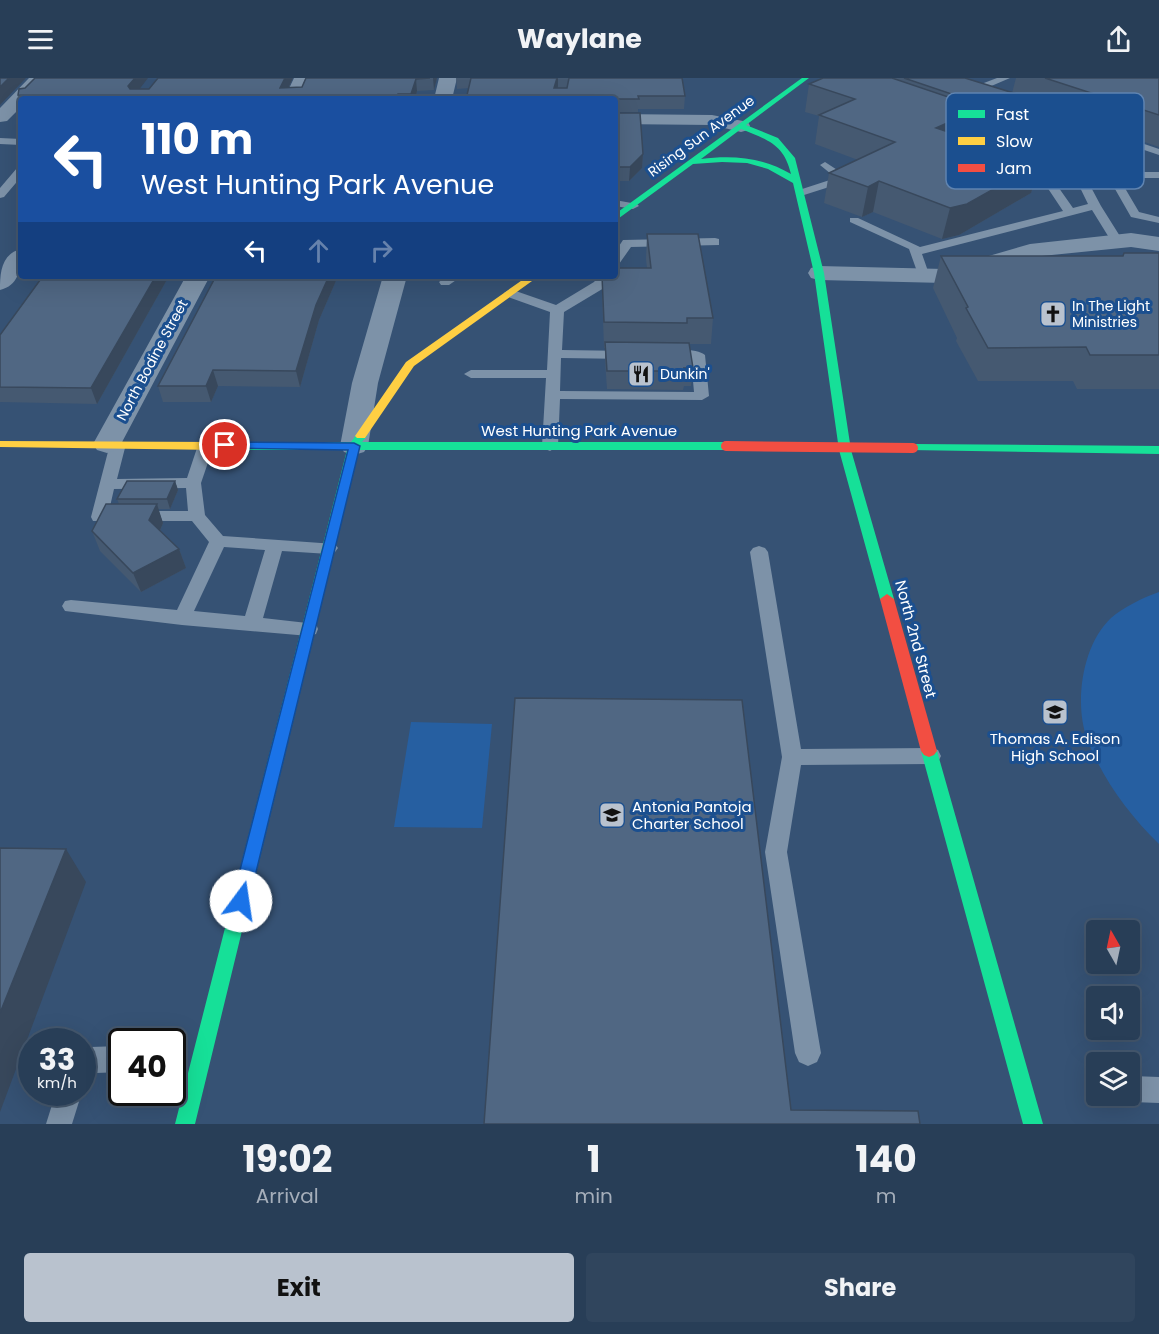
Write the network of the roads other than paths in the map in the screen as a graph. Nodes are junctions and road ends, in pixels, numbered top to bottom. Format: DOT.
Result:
graph roads {
  1 [pos="39,78"];
  2 [pos="303,78"];
  3 [pos="448,78"];
  4 [pos="806,78"];
  5 [pos="956,78"];
  6 [pos="1005,78"];
  7 [pos="975,90"];
  8 [pos="984,93"];
  9 [pos="21,96"];
  10 [pos="294,96"];
  11 [pos="444,96"];
  12 [pos="18,99"];
  13 [pos="0,117"];
  14 [pos="18,117"];
  15 [pos="938,119"];
  16 [pos="618,120"];
  17 [pos="946,122"];
  18 [pos="741,126"];
  19 [pos="0,141"];
  20 [pos="794,141"];
  21 [pos="18,142"];
  22 [pos="1144,147"];
  23 [pos="1159,152"];
  24 [pos="791,159"];
  25 [pos="692,163"];
  26 [pos="825,165"];
  27 [pos="18,174"];
  28 [pos="798,187"];
  29 [pos="1054,189"];
  30 [pos="1087,189"];
  31 [pos="1120,189"];
  32 [pos="0,195"];
  33 [pos="618,204"];
  34 [pos="633,206"];
  35 [pos="1095,206"];
  36 [pos="1070,213"];
  37 [pos="618,216"];
  38 [pos="1159,219"];
  39 [pos="854,220"];
  40 [pos="1117,241"];
  41 [pos="715,242"];
  42 [pos="1159,244"];
  43 [pos="915,252"];
  44 [pos="618,256"];
  45 [pos="18,260"];
  46 [pos="819,273"];
  47 [pos="923,274"];
  48 [pos="196,279"];
  49 [pos="394,279"];
  50 [pos="530,279"];
  51 [pos="603,279"];
  52 [pos="0,283"];
  53 [pos="510,293"];
  54 [pos="557,310"];
  55 [pos="555,354"];
  56 [pos="471,374"];
  57 [pos="554,374"];
  58 [pos="553,394"];
  59 [pos="0,444"];
  60 [pos="112,444"];
  61 [pos="206,445"];
  62 [pos="354,446"];
  63 [pos="550,446"];
  64 [pos="1159,450"];
  65 [pos="193,483"];
  66 [pos="107,484"];
  67 [pos="197,516"];
  68 [pos="218,541"];
  69 [pos="275,544"];
  70 [pos="329,548"];
  71 [pos="759,552"];
  72 [pos="71,606"];
  73 [pos="182,618"];
  74 [pos="252,624"];
  75 [pos="309,629"];
  76 [pos="792,756"];
  77 [pos="931,756"];
  78 [pos="808,1053"];
  79 [pos="186,1059"];
  80 [pos="201,1059"];
  81 [pos="1140,1089"];
  82 [pos="1159,1090"];
  83 [pos="65,1106"];
  84 [pos="59,1124"];
  85 [pos="185,1124"];
  86 [pos="1033,1124"];
  1 -- 9 [label="street"];
  2 -- 10 [label="street"];
  3 -- 11 [label="street"];
  4 -- 18 [label="street, Rising Sun Avenue"];
  5 -- 7 [label="lane"];
  6 -- 7 [label="lane"];
  7 -- 8 [label="lane"];
  12 -- 13 [label="street"];
  13 -- 14 [label="street"];
  15 -- 17 [label="lane"];
  16 -- 18 [label="street"];
  18 -- 24 [label="street, North 2nd Street"];
  18 -- 25 [label="street, Rising Sun Avenue"];
  19 -- 21 [label="lane"];
  20 -- 24 [label="street, North 2nd Street"];
  22 -- 23 [label="lane"];
  24 -- 28 [label="street, North 2nd Street"];
  25 -- 28 [label="street"];
  25 -- 34 [label="street, Rising Sun Avenue"];
  26 -- 28 [label="lane"];
  27 -- 32 [label="lane"];
  28 -- 46 [label="street, North 2nd Street"];
  29 -- 36 [label="lane"];
  30 -- 35 [label="lane"];
  31 -- 38 [label="lane"];
  33 -- 34 [label="lane"];
  34 -- 37 [label="street, Rising Sun Avenue"];
  35 -- 36 [label="lane"];
  35 -- 40 [label="lane"];
  36 -- 43 [label="lane"];
  39 -- 43 [label="lane"];
  40 -- 42 [label="street"];
  40 -- 47 [label="street"];
  41 -- 44 [label="lane"];
  43 -- 47 [label="lane"];
  45 -- 52 [label="street"];
  46 -- 47 [label="street"];
  46 -- 77 [label="street, North 2nd Street"];
  48 -- 60 [label="street, North Bodine Street"];
  49 -- 62 [label="street"];
  50 -- 53 [label="street"];
  51 -- 54 [label="lane"];
  53 -- 54 [label="lane"];
  53 -- 62 [label="street"];
  54 -- 55 [label="lane"];
  55 -- 57 [label="lane"];
  55 -- 58 [label="lane"];
  56 -- 57 [label="lane"];
  57 -- 58 [label="lane"];
  58 -- 63 [label="lane"];
  59 -- 60 [label="street, West Hunting Park Avenue"];
  60 -- 61 [label="street, West Hunting Park Avenue"];
  60 -- 66 [label="lane"];
  61 -- 62 [label="street, West Hunting Park Avenue"];
  61 -- 65 [label="lane"];
  62 -- 63 [label="street, West Hunting Park Avenue"];
  62 -- 70 [label="street"];
  63 -- 64 [label="street, West Hunting Park Avenue, bridge"];
  65 -- 66 [label="lane"];
  65 -- 67 [label="lane"];
  66 -- 67 [label="lane"];
  67 -- 68 [label="lane"];
  68 -- 69 [label="lane"];
  68 -- 73 [label="lane"];
  69 -- 70 [label="lane"];
  69 -- 74 [label="lane"];
  70 -- 75 [label="street"];
  71 -- 76 [label="lane"];
  72 -- 73 [label="lane"];
  73 -- 74 [label="lane"];
  74 -- 75 [label="lane"];
  75 -- 80 [label="street"];
  76 -- 77 [label="lane"];
  76 -- 78 [label="lane"];
  77 -- 86 [label="street, North 2nd Street"];
  79 -- 80 [label="lane"];
  80 -- 85 [label="street"];
  81 -- 82 [label="lane"];
  83 -- 84 [label="lane"];
}
